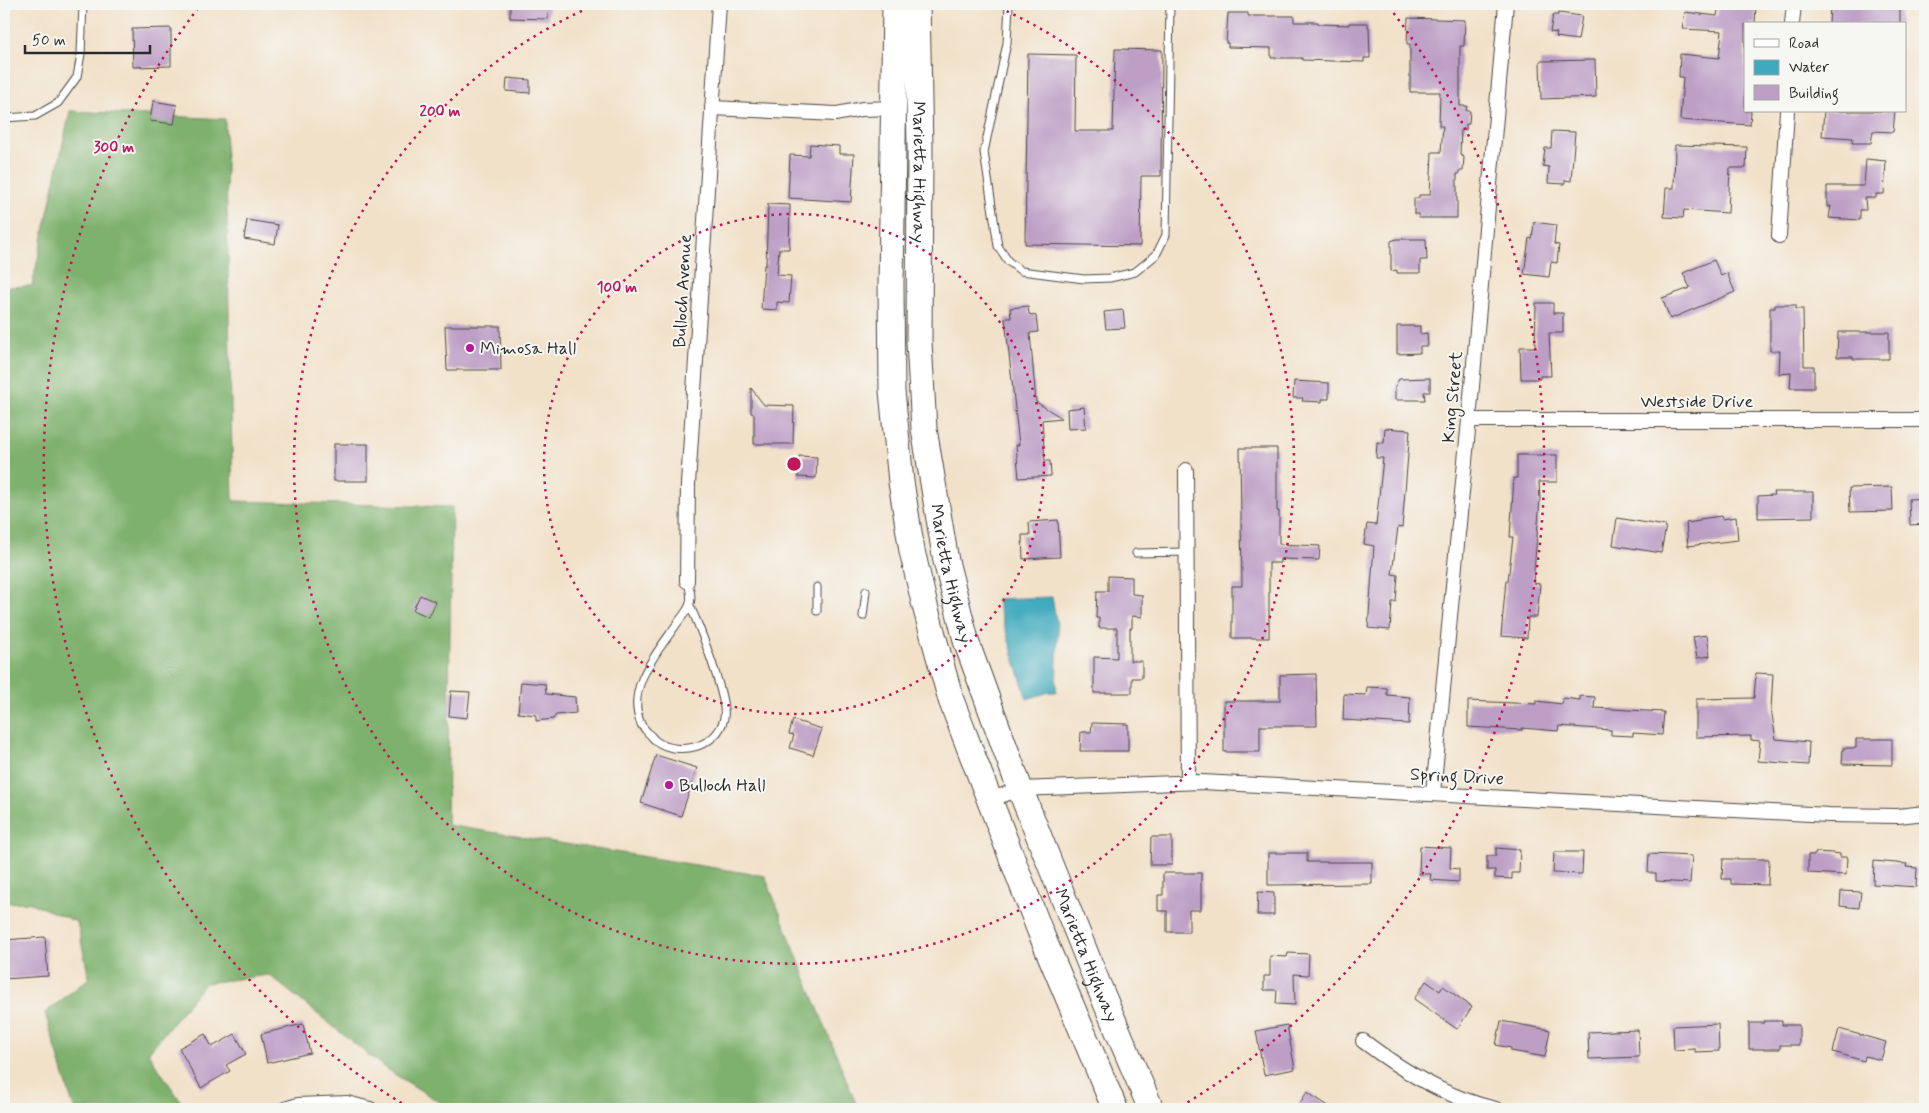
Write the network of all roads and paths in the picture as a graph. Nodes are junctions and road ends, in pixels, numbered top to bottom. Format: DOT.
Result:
graph roads {
  1 [pos="83,4"];
  2 [pos="719,4"];
  3 [pos="895,4"];
  4 [pos="917,4"];
  5 [pos="1009,4"];
  6 [pos="1170,4"];
  7 [pos="1506,4"];
  8 [pos="1794,4"];
  9 [pos="1792,22"];
  10 [pos="712,108"];
  11 [pos="894,108"];
  12 [pos="1787,112"];
  13 [pos="4,118"];
  14 [pos="1779,236"];
  15 [pos="1469,420"];
  16 [pos="1925,420"];
  17 [pos="1186,470"];
  18 [pos="1187,552"];
  19 [pos="1136,553"];
  20 [pos="687,581"];
  21 [pos="817,586"];
  22 [pos="866,591"];
  23 [pos="690,606"];
  24 [pos="817,611"];
  25 [pos="863,616"];
  26 [pos="1188,782"];
  27 [pos="1020,789"];
  28 [pos="1433,793"];
  29 [pos="990,800"];
  30 [pos="1925,813"];
  31 [pos="1363,1042"];
  32 [pos="284,1109"];
  33 [pos="370,1109"];
  34 [pos="1115,1109"];
  35 [pos="1151,1109"];
  36 [pos="1496,1109"];
  1 -- 13 [label="lane"];
  2 -- 10 [label="street, Bulloch Avenue"];
  3 -- 11 [label="highway, Marietta Highway"];
  4 -- 27 [label="highway, Marietta Highway"];
  5 -- 6 [label="lane"];
  7 -- 15 [label="street, King Street"];
  8 -- 9 [label="street"];
  10 -- 11 [label="street"];
  10 -- 20 [label="street, Bulloch Avenue"];
  11 -- 29 [label="highway, Marietta Highway"];
  12 -- 14 [label="street"];
  15 -- 16 [label="street, Westside Drive"];
  15 -- 28 [label="street, King Street"];
  17 -- 18 [label="street"];
  18 -- 19 [label="lane"];
  18 -- 26 [label="street"];
  20 -- 23 [label="lane"];
  21 -- 24 [label="lane"];
  22 -- 25 [label="lane"];
  23 -- 23 [label="lane"];
  26 -- 27 [label="street, Spring Drive"];
  26 -- 28 [label="street, Spring Drive"];
  27 -- 29 [label="street, Spring Drive"];
  27 -- 35 [label="highway, Marietta Highway"];
  28 -- 30 [label="street, Spring Drive"];
  29 -- 34 [label="highway, Marietta Highway"];
  31 -- 36 [label="street"];
  32 -- 33 [label="street"];
}
